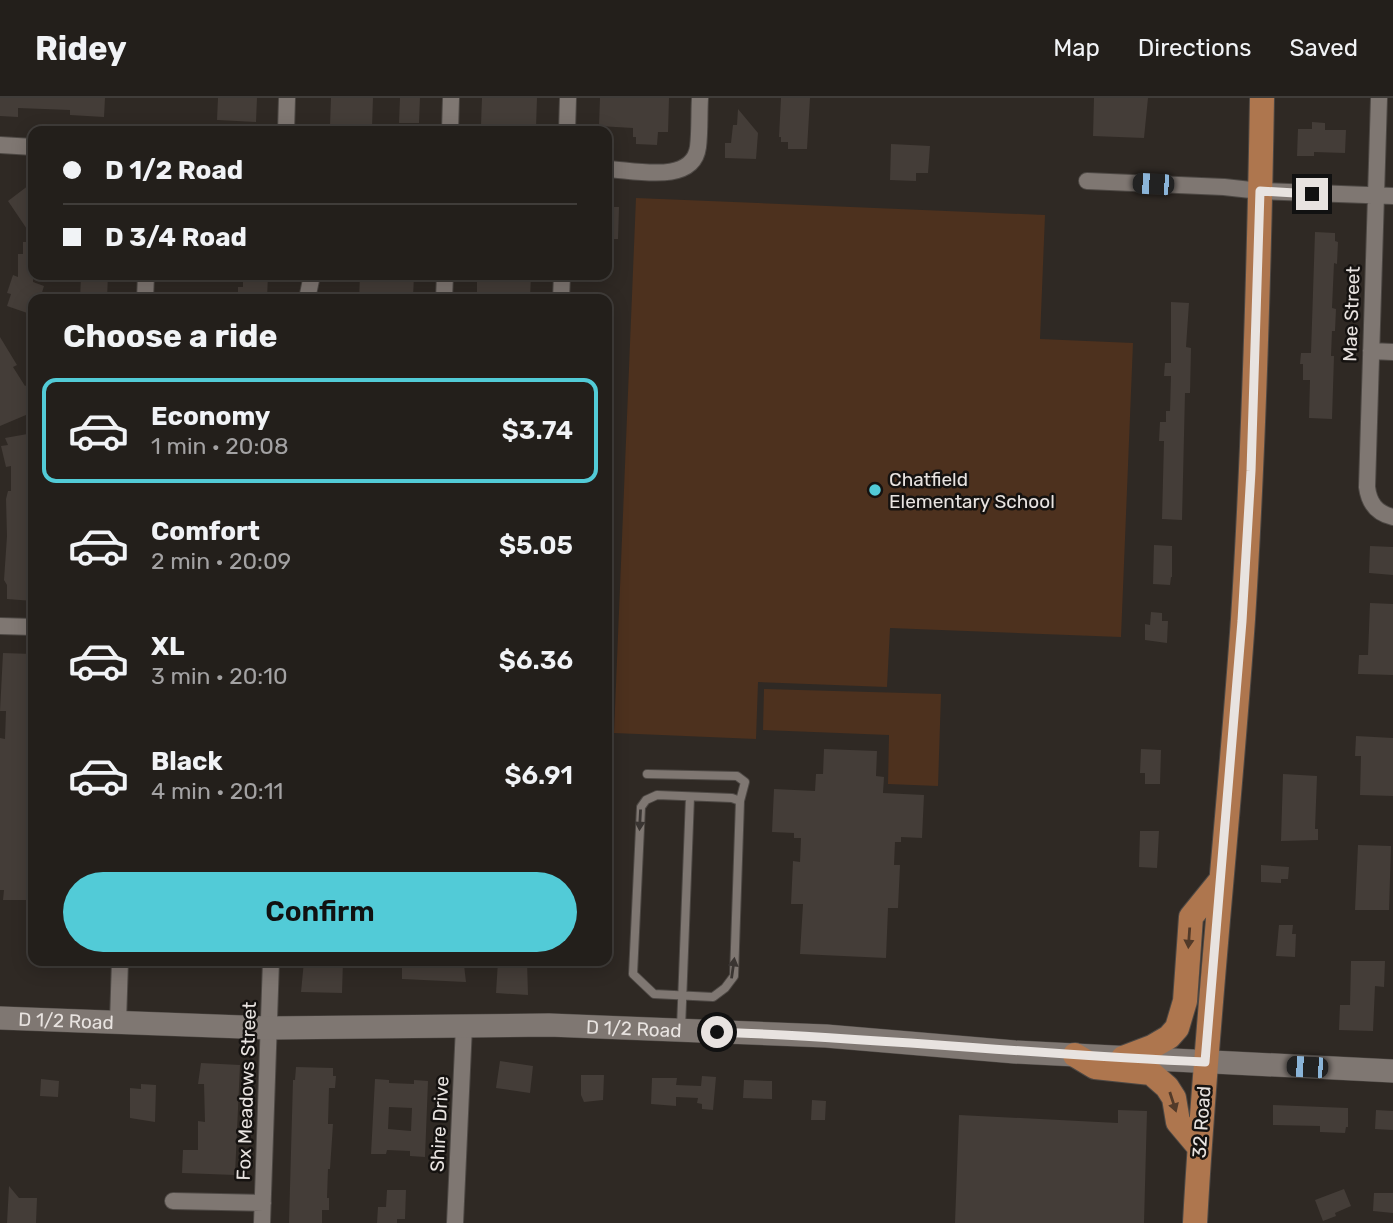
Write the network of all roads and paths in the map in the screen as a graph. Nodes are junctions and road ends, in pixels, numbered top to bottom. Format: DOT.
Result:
graph roads {
  1 [pos="287,98"];
  2 [pos="451,98"];
  3 [pos="568,98"];
  4 [pos="700,98"];
  5 [pos="1262,98"];
  6 [pos="1379,98"];
  7 [pos="286,126"];
  8 [pos="450,126"];
  9 [pos="567,126"];
  10 [pos="0,145"];
  11 [pos="28,146"];
  12 [pos="612,169"];
  13 [pos="1087,181"];
  14 [pos="1260,191"];
  15 [pos="1375,195"];
  16 [pos="1393,196"];
  17 [pos="1371,351"];
  18 [pos="1393,352"];
  19 [pos="1393,517"];
  20 [pos="0,626"];
  21 [pos="28,627"];
  22 [pos="647,774"];
  23 [pos="690,797"];
  24 [pos="740,801"];
  25 [pos="1220,880"];
  26 [pos="120,966"];
  27 [pos="271,966"];
  28 [pos="683,996"];
  29 [pos="0,1018"];
  30 [pos="118,1022"];
  31 [pos="464,1026"];
  32 [pos="269,1028"];
  33 [pos="681,1030"];
  34 [pos="1075,1055"];
  35 [pos="1123,1058"];
  36 [pos="1205,1062"];
  37 [pos="1393,1071"];
  38 [pos="1199,1147"];
  39 [pos="173,1201"];
  40 [pos="263,1203"];
  41 [pos="262,1223"];
  42 [pos="455,1223"];
  43 [pos="1195,1223"];
  1 -- 7 [label="street"];
  2 -- 8 [label="street"];
  3 -- 9 [label="street"];
  4 -- 12 [label="street"];
  5 -- 14 [label="main road, 32 Road"];
  6 -- 15 [label="street, Mae Street"];
  10 -- 11 [label="street"];
  13 -- 14 [label="street"];
  14 -- 15 [label="street"];
  14 -- 25 [label="main road, 32 Road"];
  15 -- 16 [label="street"];
  15 -- 17 [label="street, Mae Street"];
  17 -- 18 [label="street"];
  17 -- 19 [label="street, Mae Street"];
  20 -- 21 [label="street"];
  22 -- 24 [label="lane"];
  23 -- 24 [label="lane"];
  23 -- 28 [label="lane"];
  23 -- 28 [label="lane, one-way"];
  28 -- 24 [label="lane, one-way"];
  25 -- 35 [label="main road, one-way"];
  25 -- 36 [label="main road, 32 Road"];
  26 -- 30 [label="street"];
  27 -- 32 [label="street, Fox Meadows Street"];
  28 -- 33 [label="lane"];
  29 -- 30 [label="main road, D 1/2 Road"];
  30 -- 32 [label="main road, D 1/2 Road"];
  31 -- 32 [label="main road, D 1/2 Road"];
  31 -- 33 [label="main road, D 1/2 Road"];
  31 -- 42 [label="street, Shire Drive"];
  32 -- 40 [label="street, Fox Meadows Street"];
  33 -- 34 [label="main road, D 1/2 Road"];
  34 -- 35 [label="main road, D 1/2 Road"];
  34 -- 38 [label="main road, one-way"];
  35 -- 36 [label="main road, D 1/2 Road"];
  36 -- 37 [label="main road, D 1/2 Road"];
  36 -- 38 [label="main road, 32 Road"];
  38 -- 43 [label="main road, 32 Road"];
  39 -- 40 [label="street"];
  40 -- 41 [label="street, Fox Meadows Street"];
}
